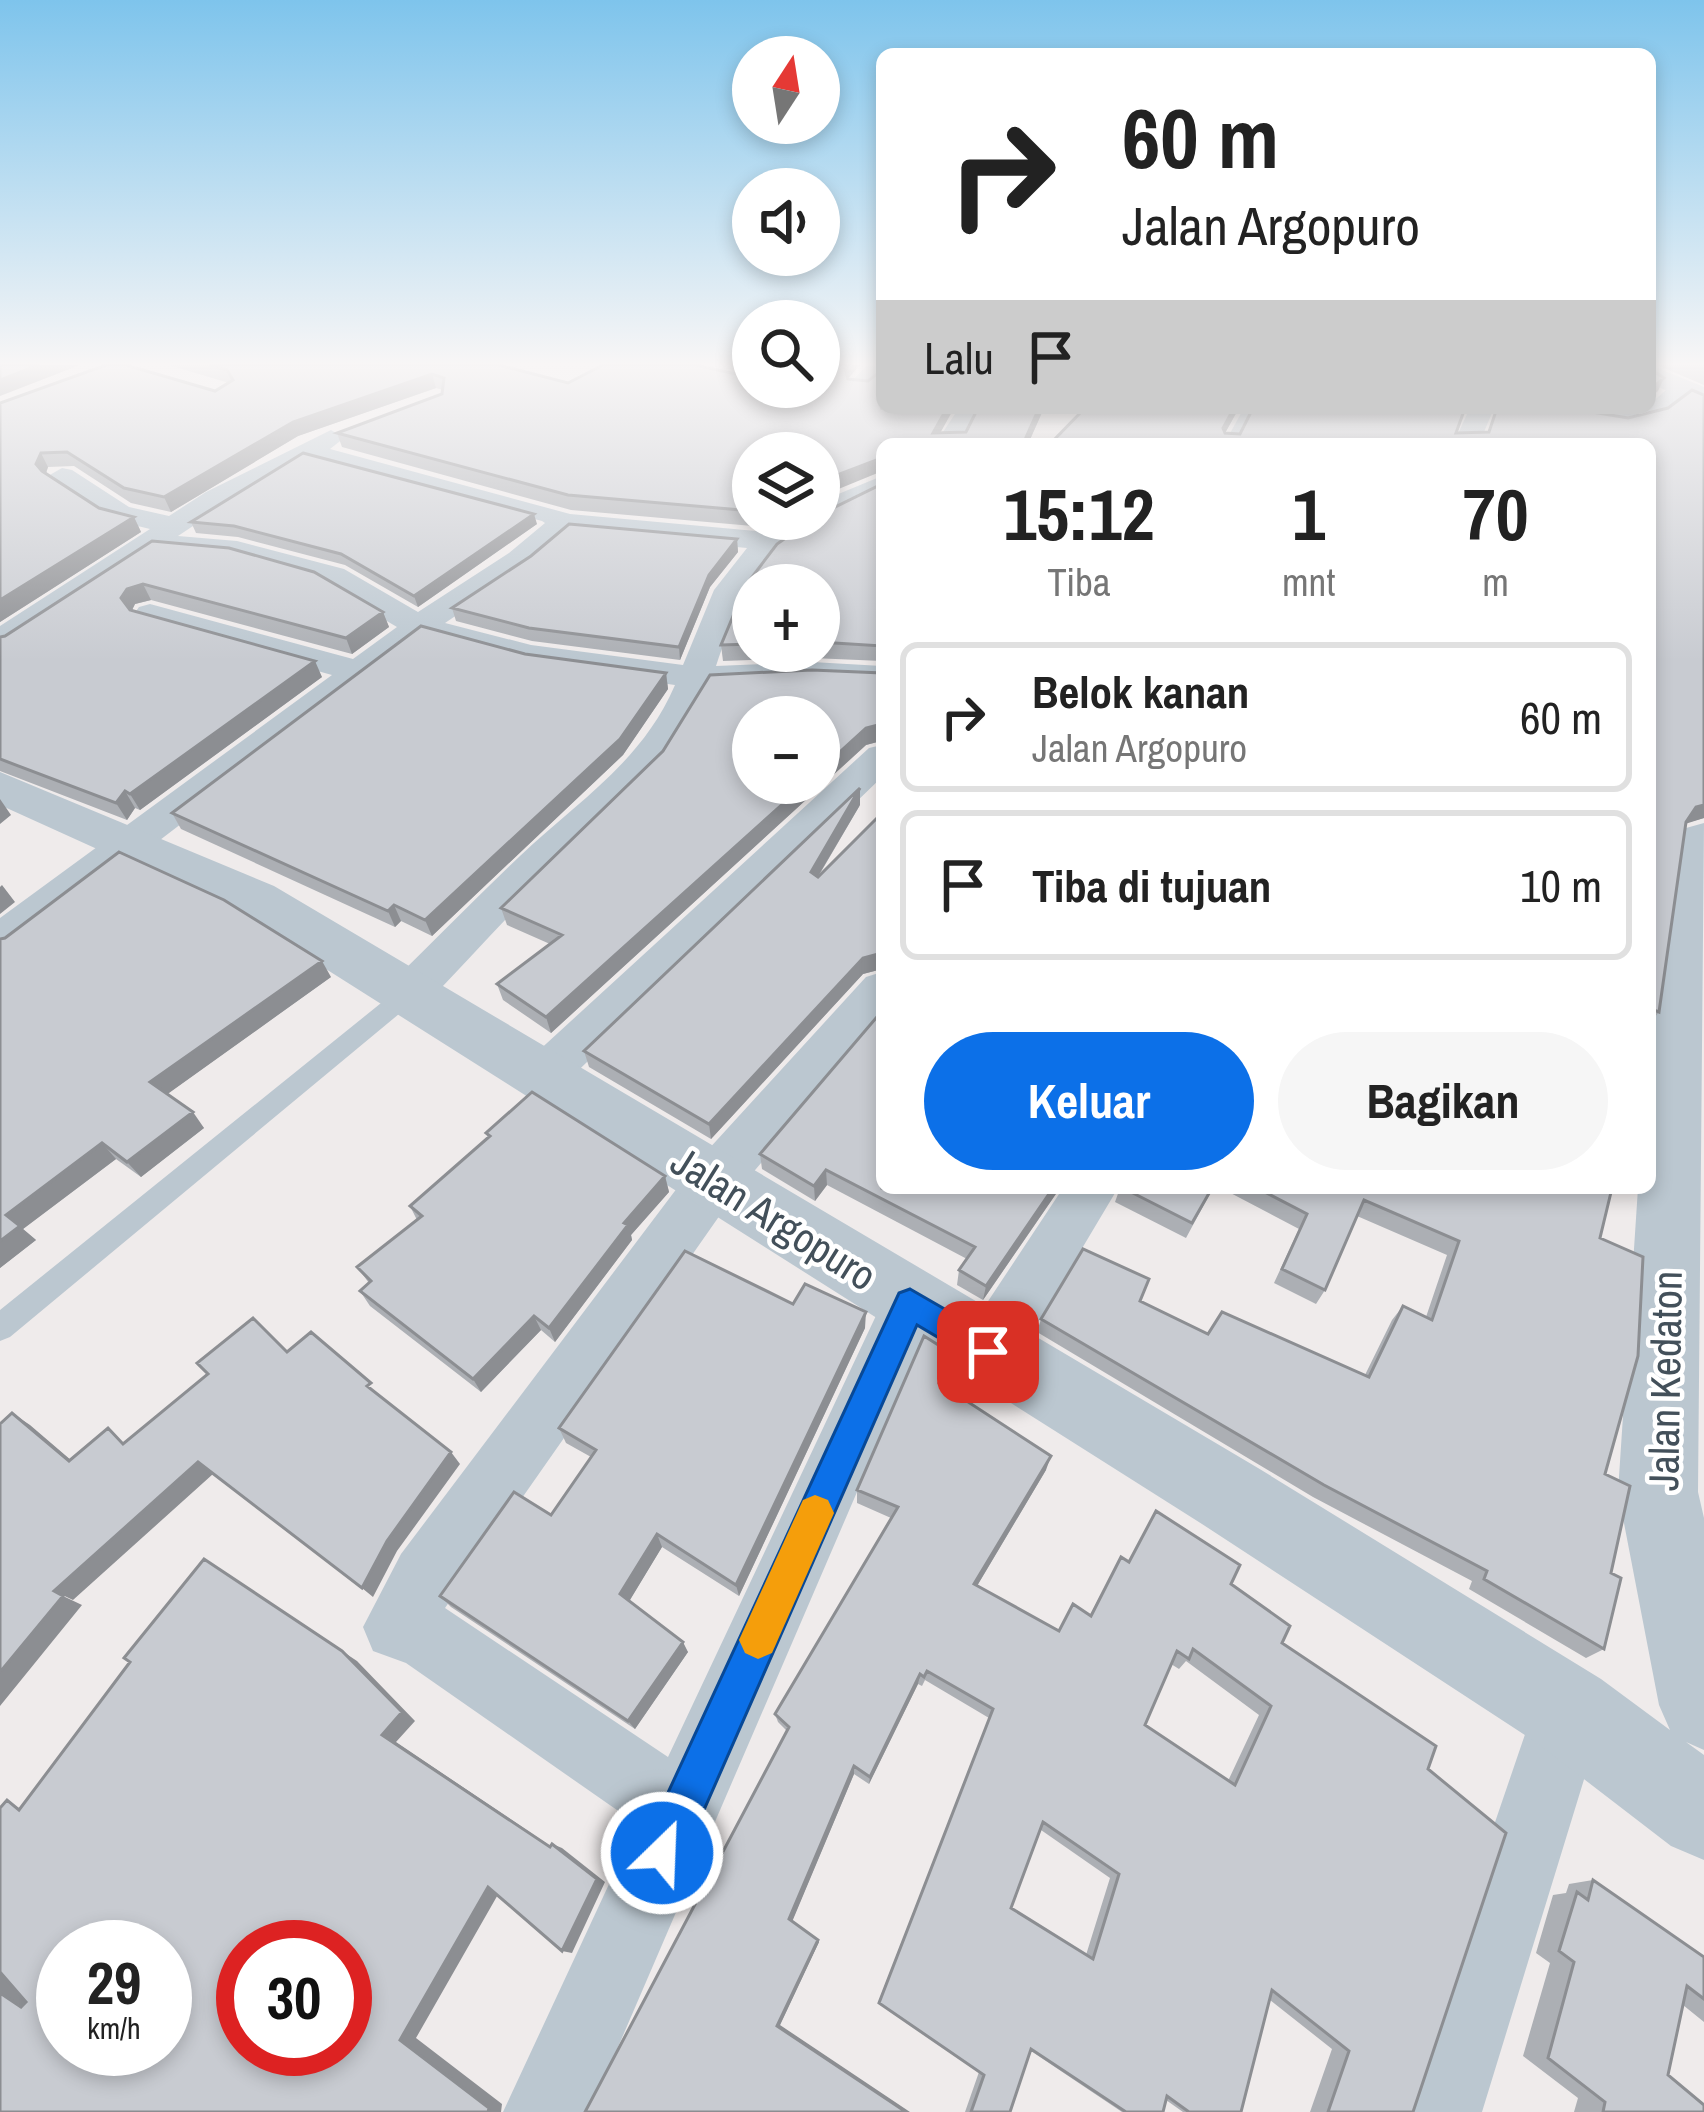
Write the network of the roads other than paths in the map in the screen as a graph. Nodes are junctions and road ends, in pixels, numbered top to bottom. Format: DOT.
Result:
graph roads {
  1 [pos="279,464"];
  2 [pos="356,464"];
  3 [pos="62,476"];
  4 [pos="876,487"];
  5 [pos="840,503"];
  6 [pos="563,522"];
  7 [pos="161,534"];
  8 [pos="769,541"];
  9 [pos="149,614"];
  10 [pos="419,626"];
  11 [pos="0,640"];
  12 [pos="357,671"];
  13 [pos="876,676"];
  14 [pos="693,677"];
  15 [pos="876,762"];
  16 [pos="0,787"];
  17 [pos="1704,839"];
  18 [pos="128,841"];
  19 [pos="0,940"];
  20 [pos="409,993"];
  21 [pos="876,996"];
  22 [pos="1663,1051"];
  23 [pos="540,1078"];
  24 [pos="715,1179"];
  25 [pos="1088,1194"];
  26 [pos="910,1304"];
  27 [pos="0,1328"];
  28 [pos="988,1352"];
  29 [pos="1681,1501"];
  30 [pos="1704,1705"];
  31 [pos="1569,1711"];
  32 [pos="682,1810"];
  33 [pos="1704,1813"];
  34 [pos="546,2112"];
  35 [pos="1439,2112"];
  1 -- 7 [label="street"];
  2 -- 6 [label="street"];
  3 -- 7 [label="street"];
  4 -- 5 [label="street"];
  6 -- 8 [label="street"];
  6 -- 10 [label="street"];
  7 -- 10 [label="street"];
  7 -- 11 [label="street"];
  8 -- 14 [label="street"];
  9 -- 12 [label="street"];
  10 -- 12 [label="street"];
  10 -- 14 [label="street"];
  12 -- 18 [label="street"];
  13 -- 14 [label="street"];
  14 -- 20 [label="street"];
  15 -- 23 [label="street"];
  16 -- 18 [label="street, Jalan Argopuro"];
  17 -- 22 [label="street, Jalan Kedaton"];
  18 -- 19 [label="street"];
  18 -- 20 [label="street, Jalan Argopuro"];
  20 -- 23 [label="street, Jalan Argopuro"];
  20 -- 27 [label="lane"];
  21 -- 24 [label="street"];
  22 -- 29 [label="street, Jalan Kedaton"];
  23 -- 24 [label="street, Jalan Argopuro"];
  24 -- 26 [label="street, Jalan Argopuro"];
  24 -- 32 [label="street"];
  25 -- 28 [label="street"];
  26 -- 28 [label="street, Jalan Argopuro"];
  26 -- 32 [label="street"];
  28 -- 31 [label="street, Jalan Argopuro"];
  29 -- 30 [label="street, Jalan Kedaton"];
  31 -- 33 [label="street, Jalan Argopuro"];
  31 -- 35 [label="street"];
  32 -- 34 [label="street"];
}
